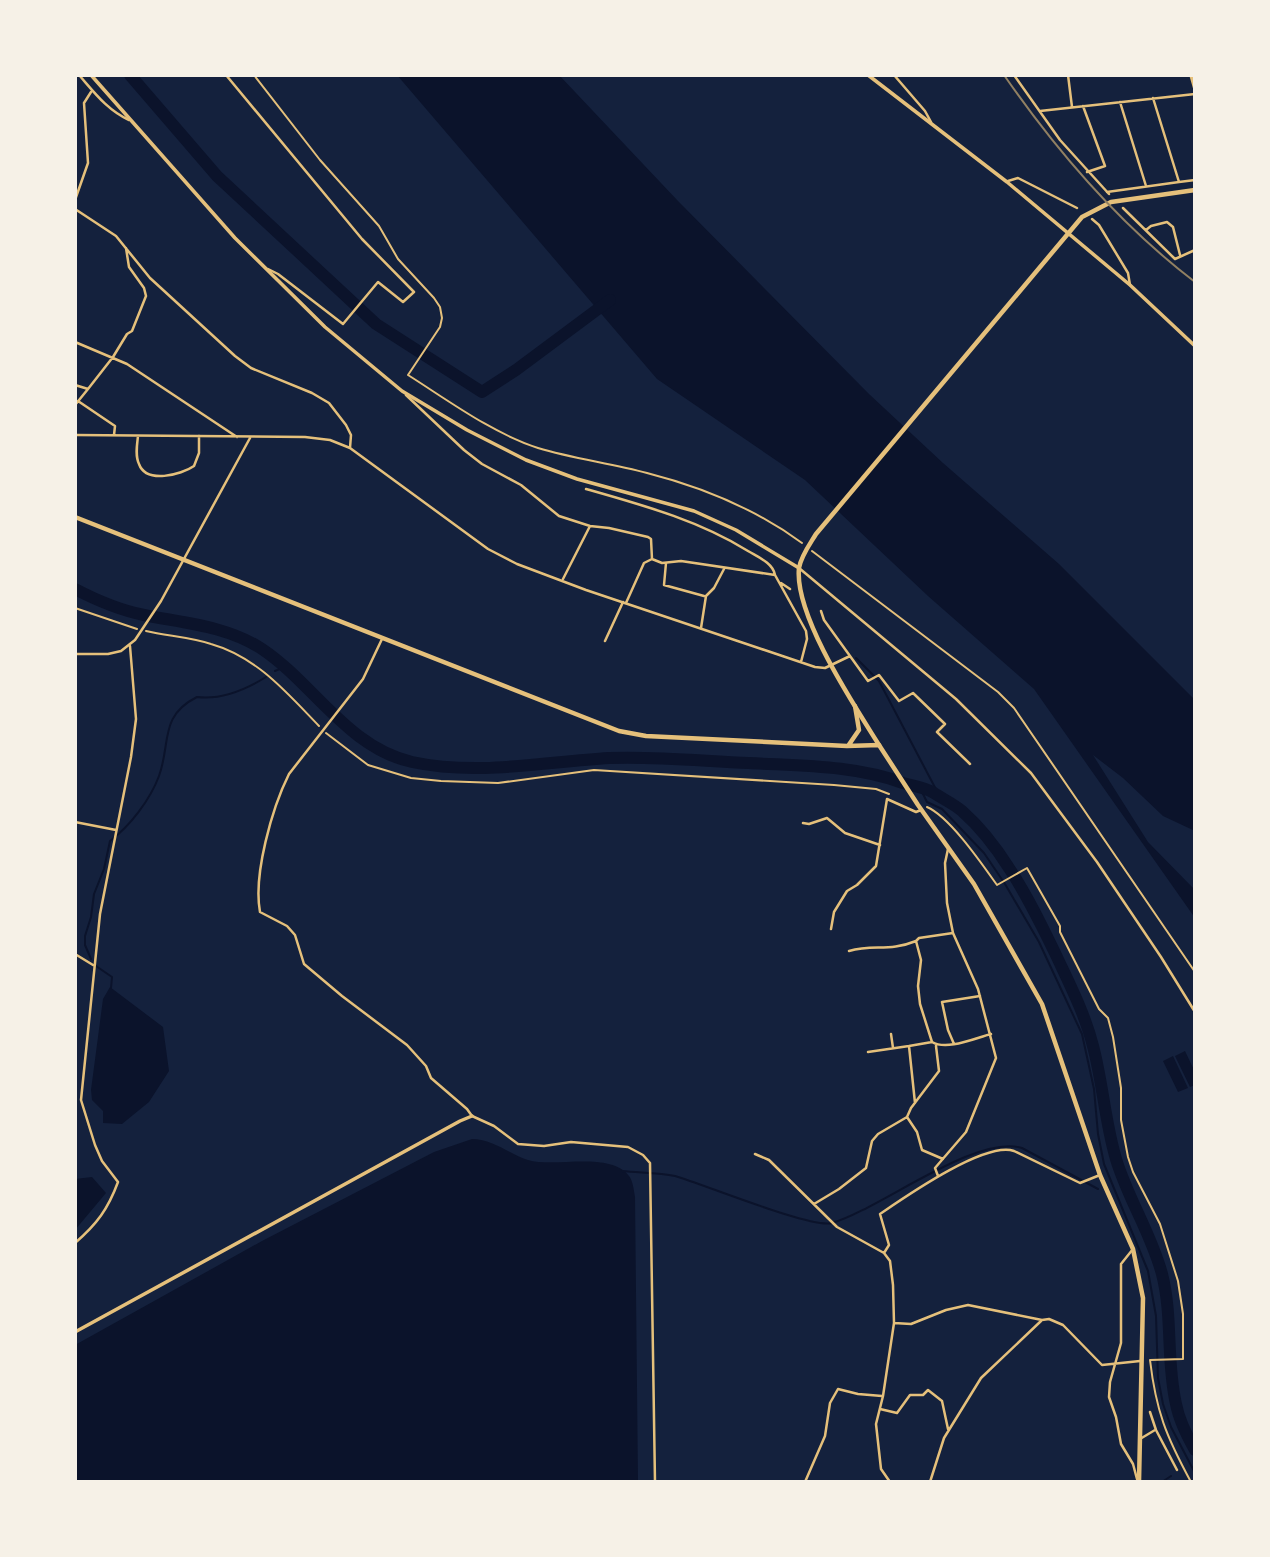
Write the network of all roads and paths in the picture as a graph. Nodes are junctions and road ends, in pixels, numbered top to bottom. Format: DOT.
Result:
graph roads {
  1 [pos="79,75"];
  2 [pos="91,75"];
  3 [pos="226,75"];
  4 [pos="868,75"];
  5 [pos="894,75"];
  6 [pos="1014,75"];
  7 [pos="1022,75"];
  8 [pos="1068,75"];
  9 [pos="1191,75"];
  10 [pos="1017,79"];
  11 [pos="91,92"];
  12 [pos="1195,92"];
  13 [pos="1153,98"];
  14 [pos="1121,102"];
  15 [pos="1083,106"];
  16 [pos="1072,107"];
  17 [pos="1040,111"];
  18 [pos="129,120"];
  19 [pos="934,128"];
  20 [pos="1087,172"];
  21 [pos="1195,180"];
  22 [pos="1006,182"];
  23 [pos="1179,182"];
  24 [pos="1146,186"];
  25 [pos="1195,190"];
  26 [pos="75,200"];
  27 [pos="1077,208"];
  28 [pos="1122,208"];
  29 [pos="75,209"];
  30 [pos="1092,219"];
  31 [pos="1146,230"];
  32 [pos="1067,234"];
  33 [pos="125,247"];
  34 [pos="1195,250"];
  35 [pos="1180,257"];
  36 [pos="265,267"];
  37 [pos="1130,285"];
  38 [pos="75,342"];
  39 [pos="1195,345"];
  40 [pos="113,357"];
  41 [pos="75,385"];
  42 [pos="88,389"];
  43 [pos="402,391"];
  44 [pos="77,403"];
  45 [pos="75,435"];
  46 [pos="114,435"];
  47 [pos="138,436"];
  48 [pos="199,436"];
  49 [pos="237,437"];
  50 [pos="250,438"];
  51 [pos="350,448"];
  52 [pos="586,489"];
  53 [pos="75,517"];
  54 [pos="590,526"];
  55 [pos="652,559"];
  56 [pos="184,560"];
  57 [pos="666,563"];
  58 [pos="800,566"];
  59 [pos="724,569"];
  60 [pos="775,575"];
  61 [pos="563,580"];
  62 [pos="778,582"];
  63 [pos="790,589"];
  64 [pos="705,596"];
  65 [pos="624,602"];
  66 [pos="75,608"];
  67 [pos="821,611"];
  68 [pos="701,628"];
  69 [pos="143,629"];
  70 [pos="382,639"];
  71 [pos="605,641"];
  72 [pos="130,646"];
  73 [pos="75,654"];
  74 [pos="850,656"];
  75 [pos="801,662"];
  76 [pos="831,665"];
  77 [pos="855,706"];
  78 [pos="324,729"];
  79 [pos="879,745"];
  80 [pos="847,746"];
  81 [pos="970,764"];
  82 [pos="896,799"];
  83 [pos="918,806"];
  84 [pos="75,822"];
  85 [pos="803,824"];
  86 [pos="116,830"];
  87 [pos="880,845"];
  88 [pos="948,849"];
  89 [pos="831,929"];
  90 [pos="953,933"];
  91 [pos="916,941"];
  92 [pos="849,951"];
  93 [pos="75,954"];
  94 [pos="93,965"];
  95 [pos="980,996"];
  96 [pos="1195,1012"];
  97 [pos="891,1034"];
  98 [pos="991,1034"];
  99 [pos="932,1042"];
  100 [pos="954,1044"];
  101 [pos="909,1046"];
  102 [pos="936,1046"];
  103 [pos="892,1048"];
  104 [pos="868,1052"];
  105 [pos="915,1103"];
  106 [pos="472,1116"];
  107 [pos="907,1118"];
  108 [pos="755,1154"];
  109 [pos="944,1159"];
  110 [pos="1100,1175"];
  111 [pos="938,1176"];
  112 [pos="814,1204"];
  113 [pos="75,1243"];
  114 [pos="1133,1249"];
  115 [pos="884,1253"];
  116 [pos="1042,1320"];
  117 [pos="894,1323"];
  118 [pos="75,1332"];
  119 [pos="1142,1361"];
  120 [pos="1115,1364"];
  121 [pos="883,1396"];
  122 [pos="880,1409"];
  123 [pos="1150,1412"];
  124 [pos="949,1430"];
  125 [pos="1156,1430"];
  126 [pos="1140,1439"];
  127 [pos="1177,1470"];
  128 [pos="655,1482"];
  129 [pos="806,1482"];
  130 [pos="890,1482"];
  131 [pos="930,1482"];
  132 [pos="1139,1482"];
  133 [pos="1191,1482"];
  1 -- 11 [label="street"];
  2 -- 18 [label="street"];
  3 -- 36 [label="street"];
  4 -- 19 [label="street"];
  5 -- 19 [label="street"];
  6 -- 10 [label="street"];
  7 -- 10 [label="street"];
  8 -- 16 [label="street"];
  9 -- 12 [label="street"];
  10 -- 17 [label="street"];
  11 -- 18 [label="street"];
  11 -- 26 [label="street"];
  12 -- 13 [label="street"];
  13 -- 14 [label="street"];
  13 -- 23 [label="street"];
  14 -- 15 [label="street"];
  14 -- 24 [label="street"];
  15 -- 16 [label="street"];
  15 -- 20 [label="street"];
  16 -- 17 [label="street"];
  17 -- 20 [label="street"];
  18 -- 36 [label="street"];
  19 -- 22 [label="street"];
  20 -- 24 [label="street"];
  21 -- 23 [label="street"];
  22 -- 27 [label="street"];
  22 -- 32 [label="street"];
  23 -- 24 [label="street"];
  25 -- 32 [label="main road"];
  28 -- 31 [label="street"];
  29 -- 33 [label="street"];
  30 -- 37 [label="street"];
  31 -- 35 [label="street"];
  31 -- 35 [label="street"];
  32 -- 37 [label="street"];
  32 -- 58 [label="main road"];
  33 -- 40 [label="street"];
  33 -- 51 [label="street"];
  34 -- 35 [label="street"];
  36 -- 43 [label="street"];
  37 -- 39 [label="street"];
  38 -- 40 [label="street"];
  40 -- 42 [label="street"];
  40 -- 49 [label="street"];
  41 -- 42 [label="street"];
  42 -- 44 [label="street"];
  43 -- 54 [label="street"];
  43 -- 58 [label="street"];
  44 -- 46 [label="street"];
  45 -- 46 [label="street"];
  46 -- 47 [label="street"];
  47 -- 48 [label="street"];
  47 -- 48 [label="street"];
  48 -- 49 [label="street"];
  49 -- 50 [label="street"];
  50 -- 51 [label="street"];
  50 -- 56 [label="street"];
  51 -- 61 [label="street"];
  52 -- 60 [label="street"];
  53 -- 56 [label="main road"];
  54 -- 55 [label="street"];
  54 -- 61 [label="street"];
  55 -- 57 [label="street"];
  55 -- 65 [label="street"];
  56 -- 69 [label="street"];
  56 -- 70 [label="main road"];
  57 -- 59 [label="street"];
  57 -- 64 [label="street"];
  58 -- 76 [label="main road"];
  58 -- 96 [label="street"];
  59 -- 60 [label="street"];
  59 -- 64 [label="street"];
  60 -- 62 [label="street"];
  61 -- 65 [label="street"];
  62 -- 63 [label="street"];
  62 -- 75 [label="street"];
  64 -- 68 [label="street"];
  65 -- 68 [label="street"];
  65 -- 71 [label="street"];
  66 -- 69 [label="path"];
  67 -- 74 [label="street"];
  68 -- 75 [label="street"];
  69 -- 72 [label="street"];
  69 -- 78 [label="path"];
  70 -- 78 [label="street"];
  70 -- 80 [label="main road"];
  72 -- 73 [label="street"];
  72 -- 86 [label="street"];
  74 -- 76 [label="street"];
  74 -- 81 [label="street"];
  75 -- 76 [label="street"];
  76 -- 77 [label="main road"];
  77 -- 79 [label="main road"];
  77 -- 80 [label="main road"];
  78 -- 82 [label="path"];
  78 -- 106 [label="street"];
  79 -- 80 [label="main road"];
  79 -- 83 [label="main road"];
  83 -- 87 [label="street"];
  83 -- 88 [label="main road"];
  83 -- 133 [label="path"];
  84 -- 86 [label="street"];
  85 -- 87 [label="street"];
  86 -- 94 [label="street"];
  87 -- 89 [label="street"];
  88 -- 90 [label="street"];
  88 -- 110 [label="main road"];
  90 -- 91 [label="street"];
  90 -- 95 [label="street"];
  91 -- 92 [label="street"];
  91 -- 99 [label="street"];
  93 -- 94 [label="street"];
  94 -- 113 [label="street"];
  95 -- 98 [label="street"];
  95 -- 100 [label="street"];
  97 -- 103 [label="street"];
  98 -- 100 [label="street"];
  98 -- 109 [label="street"];
  99 -- 101 [label="street"];
  99 -- 102 [label="street"];
  100 -- 102 [label="street"];
  101 -- 103 [label="street"];
  101 -- 105 [label="street"];
  102 -- 105 [label="street"];
  103 -- 104 [label="street"];
  105 -- 107 [label="street"];
  106 -- 118 [label="street"];
  106 -- 128 [label="street"];
  107 -- 109 [label="street"];
  107 -- 112 [label="street"];
  108 -- 112 [label="street"];
  109 -- 111 [label="street"];
  110 -- 111 [label="street"];
  110 -- 114 [label="main road"];
  111 -- 115 [label="street"];
  112 -- 115 [label="street"];
  114 -- 119 [label="main road"];
  114 -- 120 [label="street"];
  115 -- 117 [label="street"];
  116 -- 117 [label="street"];
  116 -- 120 [label="street"];
  116 -- 124 [label="street"];
  117 -- 121 [label="street"];
  119 -- 120 [label="street"];
  119 -- 126 [label="main road"];
  120 -- 132 [label="street"];
  121 -- 122 [label="street"];
  121 -- 129 [label="street"];
  122 -- 124 [label="street"];
  122 -- 130 [label="street"];
  123 -- 125 [label="street"];
  124 -- 131 [label="street"];
  125 -- 126 [label="street"];
  125 -- 127 [label="street"];
  126 -- 132 [label="main road"];
}
